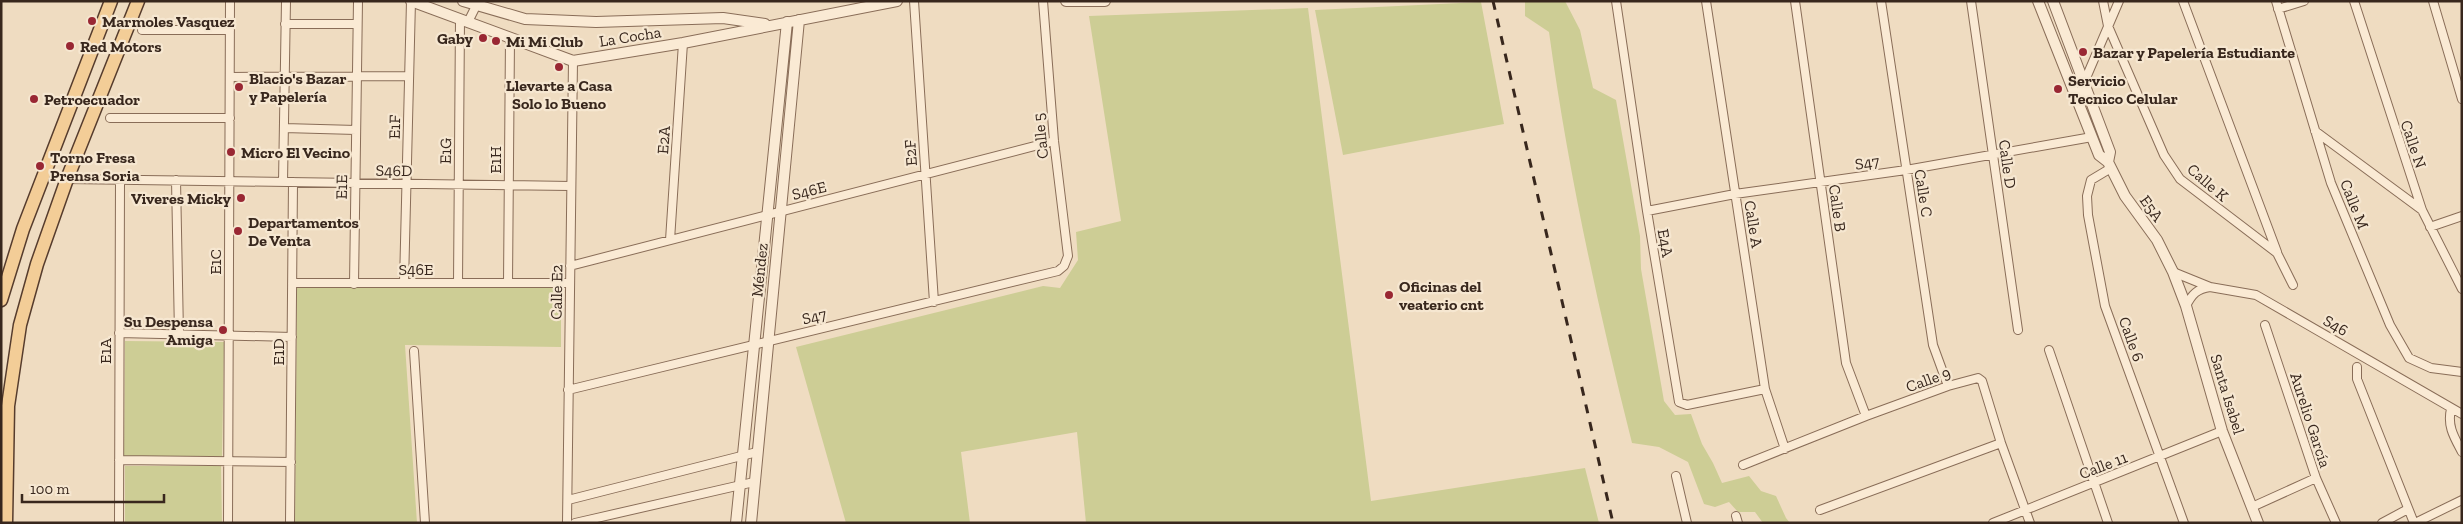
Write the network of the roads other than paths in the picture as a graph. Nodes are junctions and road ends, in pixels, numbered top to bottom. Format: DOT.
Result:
graph roads {
  1 [pos="111,1"];
  2 [pos="138,1"];
  3 [pos="230,1"];
  4 [pos="286,1"];
  5 [pos="358,1"];
  6 [pos="411,1"];
  7 [pos="463,1"];
  8 [pos="898,1"];
  9 [pos="914,1"];
  10 [pos="1043,1"];
  11 [pos="1066,1"];
  12 [pos="1106,1"];
  13 [pos="1616,1"];
  14 [pos="1706,1"];
  15 [pos="1794,1"];
  16 [pos="1881,1"];
  17 [pos="1971,1"];
  18 [pos="2038,1"];
  19 [pos="2053,1"];
  20 [pos="2103,1"];
  21 [pos="2119,1"];
  22 [pos="2183,1"];
  23 [pos="2304,1"];
  24 [pos="2354,1"];
  25 [pos="2433,1"];
  26 [pos="476,3"];
  27 [pos="2277,5"];
  28 [pos="799,20"];
  29 [pos="464,21"];
  30 [pos="787,22"];
  31 [pos="285,24"];
  32 [pos="356,24"];
  33 [pos="773,25"];
  34 [pos="2108,26"];
  35 [pos="142,30"];
  36 [pos="230,30"];
  37 [pos="510,38"];
  38 [pos="683,43"];
  39 [pos="573,61"];
  40 [pos="409,76"];
  41 [pos="230,77"];
  42 [pos="284,77"];
  43 [pos="356,78"];
  44 [pos="2084,83"];
  45 [pos="2077,99"];
  46 [pos="2462,99"];
  47 [pos="110,118"];
  48 [pos="230,118"];
  49 [pos="284,128"];
  50 [pos="356,130"];
  51 [pos="2315,131"];
  52 [pos="2092,137"];
  53 [pos="1054,142"];
  54 [pos="1993,155"];
  55 [pos="2110,165"];
  56 [pos="1906,170"];
  57 [pos="926,174"];
  58 [pos="67,179"];
  59 [pos="120,180"];
  60 [pos="176,180"];
  61 [pos="229,181"];
  62 [pos="283,182"];
  63 [pos="293,182"];
  64 [pos="355,183"];
  65 [pos="1820,183"];
  66 [pos="406,184"];
  67 [pos="459,185"];
  68 [pos="509,185"];
  69 [pos="571,186"];
  70 [pos="1735,194"];
  71 [pos="2422,210"];
  72 [pos="1647,211"];
  73 [pos="780,212"];
  74 [pos="767,215"];
  75 [pos="2462,216"];
  76 [pos="2430,227"];
  77 [pos="670,240"];
  78 [pos="2277,253"];
  79 [pos="570,266"];
  80 [pos="1064,266"];
  81 [pos="2173,272"];
  82 [pos="292,283"];
  83 [pos="404,283"];
  84 [pos="458,283"];
  85 [pos="508,283"];
  86 [pos="570,283"];
  87 [pos="354,284"];
  88 [pos="2293,285"];
  89 [pos="2210,287"];
  90 [pos="2462,289"];
  91 [pos="1,300"];
  92 [pos="934,302"];
  93 [pos="2186,306"];
  94 [pos="2265,325"];
  95 [pos="2018,330"];
  96 [pos="119,333"];
  97 [pos="179,334"];
  98 [pos="228,336"];
  99 [pos="292,337"];
  100 [pos="767,341"];
  101 [pos="753,345"];
  102 [pos="2049,350"];
  103 [pos="414,351"];
  104 [pos="2357,367"];
  105 [pos="2462,372"];
  106 [pos="1948,386"];
  107 [pos="1765,389"];
  108 [pos="568,390"];
  109 [pos="6,391"];
  110 [pos="5,405"];
  111 [pos="2451,409"];
  112 [pos="2462,414"];
  113 [pos="1866,416"];
  114 [pos="2222,431"];
  115 [pos="2001,443"];
  116 [pos="1785,449"];
  117 [pos="757,452"];
  118 [pos="2462,452"];
  119 [pos="743,455"];
  120 [pos="2161,457"];
  121 [pos="119,460"];
  122 [pos="228,462"];
  123 [pos="291,462"];
  124 [pos="1744,465"];
  125 [pos="1676,476"];
  126 [pos="2316,478"];
  127 [pos="754,482"];
  128 [pos="2094,484"];
  129 [pos="740,485"];
  130 [pos="568,500"];
  131 [pos="2462,500"];
  132 [pos="2252,507"];
  133 [pos="2408,509"];
  134 [pos="1820,510"];
  135 [pos="2026,510"];
  136 [pos="6,523"];
  137 [pos="119,523"];
  138 [pos="228,523"];
  139 [pos="290,523"];
  140 [pos="425,523"];
  141 [pos="567,523"];
  142 [pos="575,523"];
  143 [pos="736,523"];
  144 [pos="750,523"];
  145 [pos="1687,523"];
  146 [pos="1993,523"];
  147 [pos="2030,523"];
  148 [pos="2108,523"];
  149 [pos="2184,523"];
  150 [pos="2258,523"];
  151 [pos="2336,523"];
  152 [pos="2382,523"];
  153 [pos="2414,523"];
  1 -- 91 [label="main road"];
  2 -- 58 [label="main road"];
  3 -- 36 [label="street, E1C"];
  4 -- 31 [label="street"];
  5 -- 32 [label="street, E1E"];
  6 -- 29 [label="street, La Cocha"];
  6 -- 40 [label="street, E1F"];
  7 -- 26 [label="street, La Cocha"];
  8 -- 28 [label="street, La Cocha"];
  9 -- 57 [label="street, E2F"];
  10 -- 53 [label="street, Calle 5"];
  11 -- 12 [label="street"];
  13 -- 72 [label="street, E4A"];
  14 -- 70 [label="street, Calle A"];
  15 -- 65 [label="street, Calle B"];
  16 -- 56 [label="street, Calle C"];
  17 -- 54 [label="street, Calle D"];
  18 -- 45 [label="street"];
  19 -- 44 [label="street"];
  20 -- 34 [label="street, Calle K"];
  21 -- 34 [label="street"];
  22 -- 78 [label="street, Calle K"];
  23 -- 27 [label="street"];
  24 -- 71 [label="street, Calle N"];
  25 -- 46 [label="street"];
  26 -- 29 [label="street"];
  26 -- 33 [label="street, La Cocha"];
  27 -- 51 [label="street, Calle M"];
  28 -- 30 [label="street, La Cocha"];
  28 -- 73 [label="street, Méndez"];
  29 -- 37 [label="street, La Cocha"];
  29 -- 67 [label="street, E1G"];
  30 -- 33 [label="street, La Cocha"];
  30 -- 74 [label="street, Méndez"];
  31 -- 32 [label="street"];
  31 -- 42 [label="street"];
  32 -- 43 [label="street, E1E"];
  33 -- 38 [label="street, La Cocha"];
  34 -- 44 [label="street"];
  34 -- 78 [label="street, Calle K"];
  35 -- 36 [label="street"];
  36 -- 41 [label="street, E1C"];
  37 -- 39 [label="street, La Cocha"];
  37 -- 68 [label="street, E1H"];
  38 -- 39 [label="street, La Cocha"];
  38 -- 77 [label="street, E2A"];
  39 -- 69 [label="street, Calle E2"];
  40 -- 43 [label="street"];
  40 -- 66 [label="street, E1F"];
  41 -- 42 [label="street"];
  41 -- 48 [label="street, E1C"];
  42 -- 43 [label="street"];
  42 -- 49 [label="street"];
  43 -- 50 [label="street, E1E"];
  44 -- 45 [label="street"];
  44 -- 55 [label="street"];
  45 -- 52 [label="street"];
  47 -- 48 [label="street"];
  48 -- 61 [label="street, E1C"];
  49 -- 50 [label="street"];
  49 -- 62 [label="street"];
  50 -- 64 [label="street, E1E"];
  51 -- 71 [label="street"];
  51 -- 105 [label="street, Calle M"];
  52 -- 54 [label="street, S47"];
  52 -- 55 [label="street"];
  53 -- 57 [label="street, S46E"];
  53 -- 80 [label="street, Calle 5"];
  54 -- 56 [label="street, S47"];
  54 -- 95 [label="street, Calle D"];
  55 -- 81 [label="street, E5A"];
  55 -- 120 [label="street, Calle 6"];
  56 -- 65 [label="street, S47"];
  56 -- 106 [label="street, Calle C"];
  57 -- 73 [label="street, S46E"];
  57 -- 92 [label="street, E2F"];
  58 -- 59 [label="street, S46D"];
  58 -- 109 [label="main road"];
  59 -- 60 [label="street, S46D"];
  59 -- 96 [label="street, E1A"];
  60 -- 61 [label="street, S46D"];
  60 -- 97 [label="street"];
  61 -- 62 [label="street, S46D"];
  61 -- 98 [label="street, E1C"];
  62 -- 63 [label="street, S46D"];
  63 -- 64 [label="street, S46D"];
  63 -- 82 [label="street, E1D"];
  64 -- 66 [label="street, S46D"];
  64 -- 87 [label="street, E1E"];
  65 -- 70 [label="street, S47"];
  65 -- 113 [label="street, Calle B"];
  66 -- 67 [label="street, S46D"];
  66 -- 83 [label="street, E1F"];
  67 -- 68 [label="street, S46D"];
  67 -- 84 [label="street, E1G"];
  68 -- 69 [label="street, S46D"];
  68 -- 85 [label="street, E1H"];
  69 -- 79 [label="street, Calle E2"];
  70 -- 72 [label="street, S47"];
  70 -- 107 [label="street, Calle A"];
  71 -- 76 [label="street, Calle N"];
  72 -- 107 [label="street, E4A"];
  73 -- 74 [label="street, S46E"];
  73 -- 100 [label="street, Méndez"];
  74 -- 77 [label="street, S46E"];
  74 -- 101 [label="street, Méndez"];
  75 -- 76 [label="street"];
  76 -- 90 [label="street, Calle N"];
  77 -- 79 [label="street, S46E"];
  78 -- 88 [label="street, Calle K"];
  79 -- 86 [label="street, Calle E2"];
  80 -- 92 [label="street, S47"];
  81 -- 89 [label="street, S46"];
  81 -- 93 [label="street, Santa Isabel"];
  82 -- 87 [label="street, S46E"];
  82 -- 99 [label="street, E1D"];
  83 -- 84 [label="street, S46E"];
  83 -- 87 [label="street, S46E"];
  84 -- 85 [label="street, S46E"];
  85 -- 86 [label="street, S46E"];
  86 -- 108 [label="street, Calle E2"];
  89 -- 93 [label="street"];
  89 -- 111 [label="street, S46"];
  92 -- 100 [label="street, S47"];
  93 -- 114 [label="street, Santa Isabel"];
  94 -- 126 [label="street, Aurelio García"];
  96 -- 97 [label="street"];
  96 -- 121 [label="street, E1A"];
  97 -- 98 [label="street"];
  98 -- 99 [label="street"];
  98 -- 122 [label="street, E1C"];
  99 -- 123 [label="street, E1D"];
  100 -- 101 [label="street, S47"];
  100 -- 117 [label="street, Méndez"];
  101 -- 108 [label="street, S47"];
  101 -- 119 [label="street, Méndez"];
  102 -- 128 [label="street"];
  103 -- 140 [label="street"];
  104 -- 133 [label="street"];
  106 -- 113 [label="street, Calle 9"];
  106 -- 115 [label="street, Calle 9"];
  107 -- 116 [label="street, Calle A"];
  108 -- 130 [label="street, Calle E2"];
  109 -- 110 [label="main road"];
  110 -- 136 [label="main road"];
  111 -- 112 [label="street"];
  111 -- 118 [label="street"];
  113 -- 116 [label="street, Calle 9"];
  114 -- 120 [label="street, Calle 11"];
  114 -- 132 [label="street, Santa Isabel"];
  115 -- 134 [label="street"];
  115 -- 135 [label="street, Calle 9"];
  116 -- 124 [label="street, Calle 9"];
  117 -- 119 [label="street"];
  117 -- 127 [label="street, Méndez"];
  119 -- 129 [label="street, Méndez"];
  119 -- 130 [label="street"];
  120 -- 128 [label="street, Calle 11"];
  120 -- 149 [label="street, Calle 6"];
  121 -- 122 [label="street"];
  121 -- 137 [label="street, E1A"];
  122 -- 123 [label="street"];
  122 -- 138 [label="street, E1C"];
  123 -- 139 [label="street, E1D"];
  125 -- 145 [label="street"];
  126 -- 132 [label="street"];
  126 -- 151 [label="street, Aurelio García"];
  127 -- 129 [label="street"];
  127 -- 144 [label="street, Méndez"];
  128 -- 135 [label="street, Calle 11"];
  128 -- 148 [label="street"];
  129 -- 142 [label="street"];
  129 -- 143 [label="street, Méndez"];
  130 -- 141 [label="street, Calle E2"];
  131 -- 153 [label="street"];
  132 -- 150 [label="street, Santa Isabel"];
  133 -- 152 [label="street"];
  133 -- 153 [label="street"];
  135 -- 146 [label="street, Calle 11"];
  135 -- 147 [label="street, Calle 9"];
}
